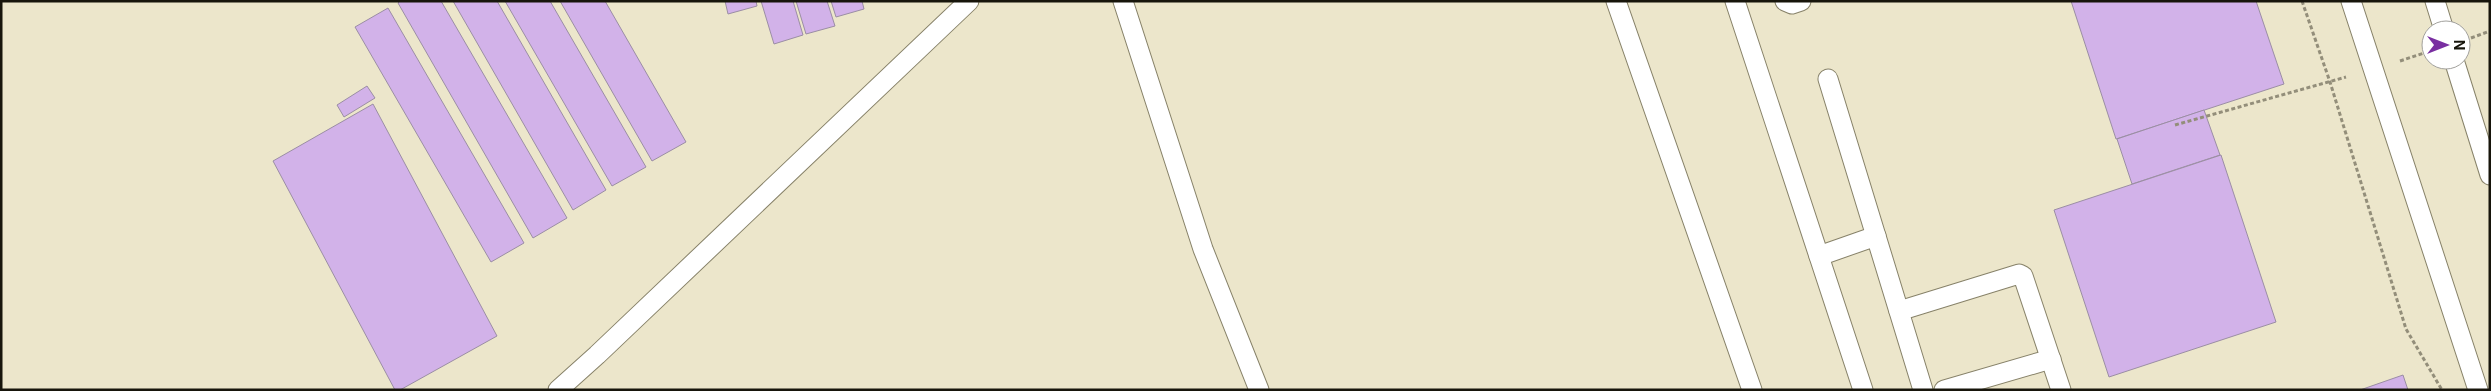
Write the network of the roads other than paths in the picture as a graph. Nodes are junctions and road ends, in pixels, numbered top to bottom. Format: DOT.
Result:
graph roads {
  1 [pos="969,1"];
  2 [pos="1123,1"];
  3 [pos="1616,1"];
  4 [pos="1735,1"];
  5 [pos="1785,1"];
  6 [pos="1800,1"];
  7 [pos="2351,1"];
  8 [pos="2435,1"];
  9 [pos="2441,20"];
  10 [pos="2457,70"];
  11 [pos="1828,79"];
  12 [pos="2490,175"];
  13 [pos="1876,236"];
  14 [pos="1819,256"];
  15 [pos="1899,311"];
  16 [pos="2051,359"];
  17 [pos="558,390"];
  18 [pos="1259,390"];
  19 [pos="1752,390"];
  20 [pos="1863,390"];
  21 [pos="1923,390"];
  22 [pos="1944,390"];
  23 [pos="2061,390"];
  24 [pos="2478,390"];
  1 -- 17 [label="lane"];
  2 -- 18 [label="lane"];
  3 -- 19 [label="lane"];
  4 -- 14 [label="lane"];
  5 -- 6 [label="lane"];
  7 -- 24 [label="lane"];
  8 -- 9 [label="lane"];
  10 -- 12 [label="lane"];
  11 -- 13 [label="lane"];
  13 -- 14 [label="lane"];
  13 -- 15 [label="lane"];
  14 -- 20 [label="lane"];
  15 -- 16 [label="lane"];
  15 -- 21 [label="lane"];
  16 -- 22 [label="lane"];
  16 -- 23 [label="lane"];
}
